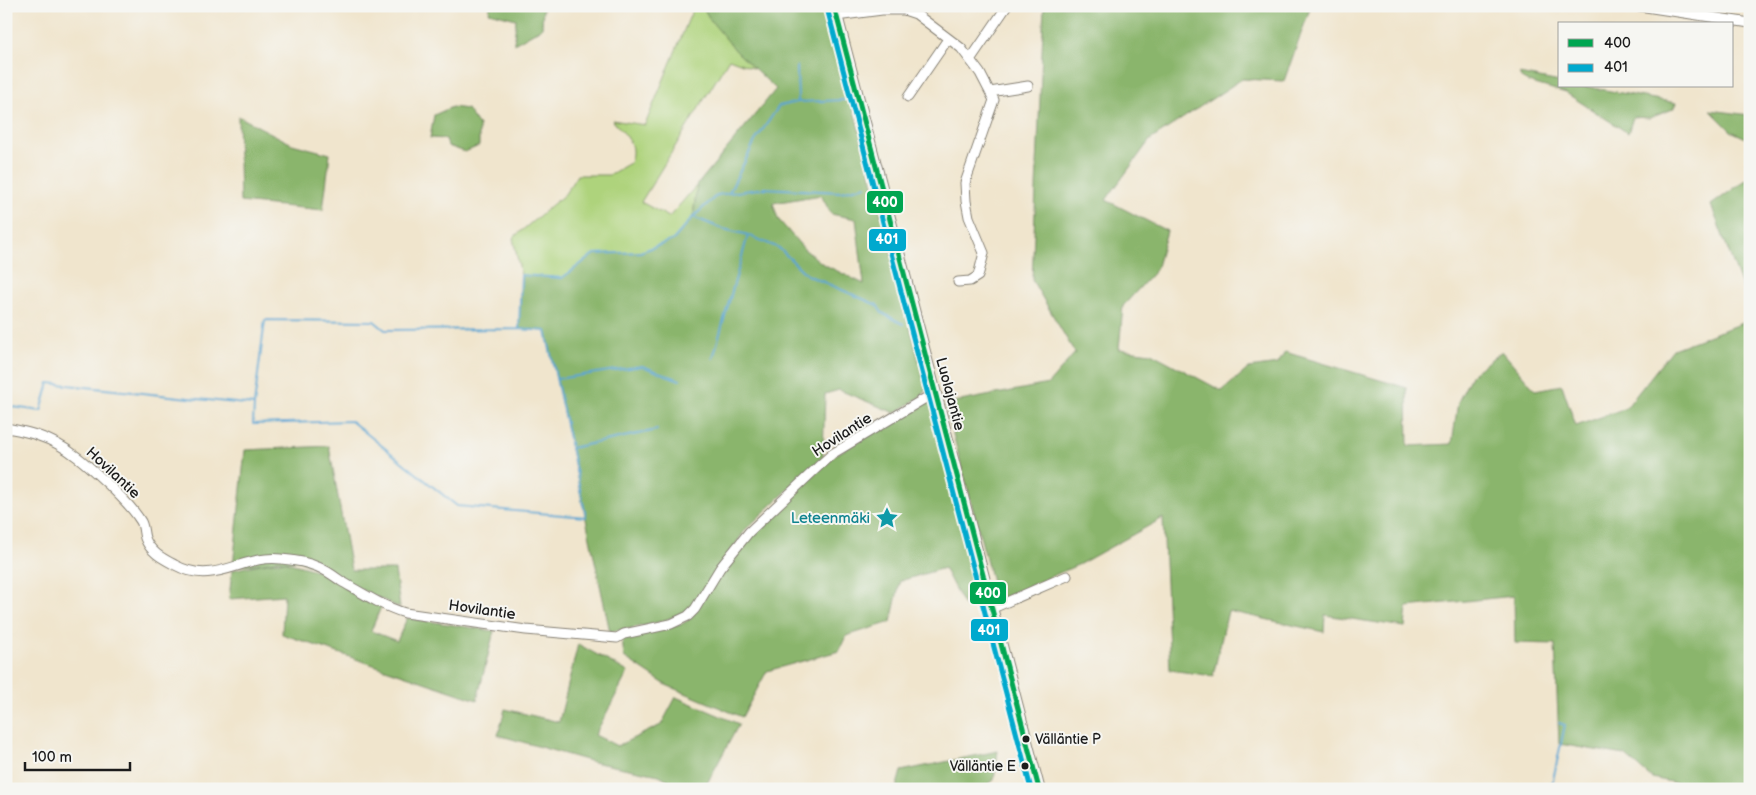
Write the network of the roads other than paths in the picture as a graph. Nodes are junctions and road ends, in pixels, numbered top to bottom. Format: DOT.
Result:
graph roads {
  1 [pos="1007,6"];
  2 [pos="1639,6"];
  3 [pos="918,10"];
  4 [pos="835,11"];
  5 [pos="1750,23"];
  6 [pos="948,38"];
  7 [pos="970,60"];
  8 [pos="1028,86"];
  9 [pos="992,96"];
  10 [pos="908,97"];
  11 [pos="958,282"];
  12 [pos="934,393"];
  13 [pos="6,428"];
  14 [pos="1067,576"];
  15 [pos="992,608"];
  16 [pos="1039,789"];
  1 -- 7 [label="street"];
  2 -- 5 [label="street"];
  3 -- 4 [label="street"];
  3 -- 6 [label="street"];
  4 -- 12 [label="main road, Luolajantie"];
  6 -- 7 [label="street"];
  6 -- 10 [label="street"];
  7 -- 9 [label="street"];
  8 -- 9 [label="street"];
  9 -- 11 [label="street"];
  12 -- 13 [label="street, Hovilantie"];
  12 -- 15 [label="main road, Luolajantie"];
  14 -- 15 [label="street"];
  15 -- 16 [label="main road, Luolajantie"];
}
